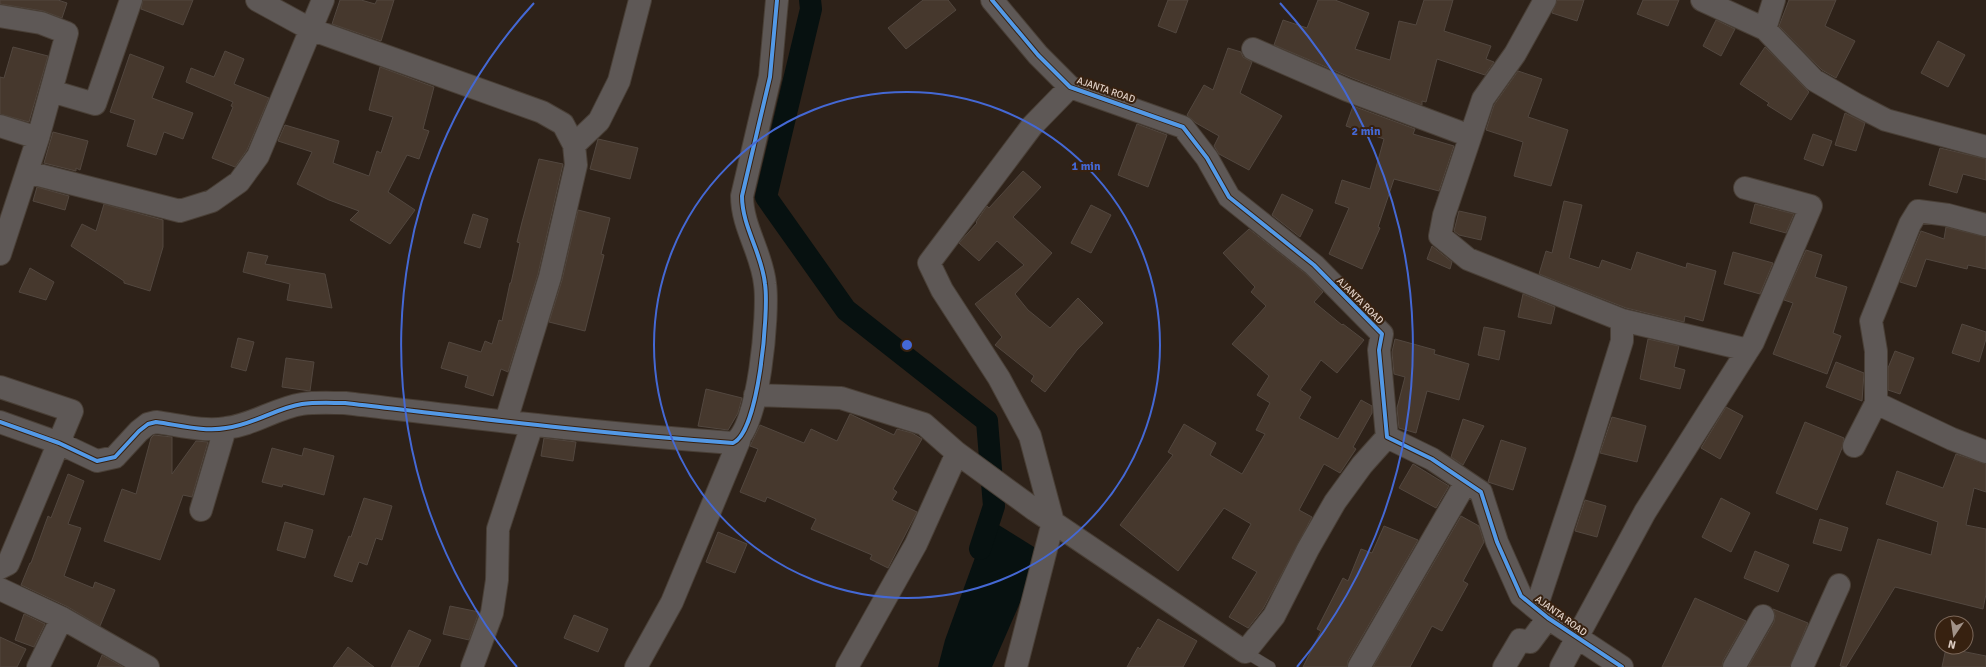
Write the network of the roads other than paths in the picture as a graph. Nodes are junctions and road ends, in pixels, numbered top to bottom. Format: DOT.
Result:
graph roads {
  1 [pos="131,0"];
  2 [pos="257,0"];
  3 [pos="323,0"];
  4 [pos="640,0"];
  5 [pos="777,0"];
  6 [pos="992,0"];
  7 [pos="1545,0"];
  8 [pos="1702,0"];
  9 [pos="1774,0"];
  10 [pos="0,16"];
  11 [pos="310,29"];
  12 [pos="1765,29"];
  13 [pos="1253,49"];
  14 [pos="1070,87"];
  15 [pos="51,91"];
  16 [pos="0,126"];
  17 [pos="1470,136"];
  18 [pos="38,138"];
  19 [pos="574,145"];
  20 [pos="1986,147"];
  21 [pos="27,172"];
  22 [pos="1745,188"];
  23 [pos="1986,225"];
  24 [pos="0,254"];
  25 [pos="1622,320"];
  26 [pos="1748,350"];
  27 [pos="0,387"];
  28 [pos="755,395"];
  29 [pos="1876,403"];
  30 [pos="506,421"];
  31 [pos="0,422"];
  32 [pos="532,425"];
  33 [pos="225,428"];
  34 [pos="1387,437"];
  35 [pos="739,441"];
  36 [pos="59,443"];
  37 [pos="1854,446"];
  38 [pos="1986,452"];
  39 [pos="957,453"];
  40 [pos="1466,482"];
  41 [pos="201,510"];
  42 [pos="1044,516"];
  43 [pos="0,568"];
  44 [pos="1839,585"];
  45 [pos="0,589"];
  46 [pos="1542,613"];
  47 [pos="1763,616"];
  48 [pos="62,618"];
  49 [pos="1578,638"];
  50 [pos="1245,652"];
  51 [pos="38,667"];
  52 [pos="148,667"];
  53 [pos="472,667"];
  54 [pos="636,667"];
  55 [pos="848,667"];
  56 [pos="1016,667"];
  57 [pos="1270,667"];
  58 [pos="1359,667"];
  59 [pos="1504,667"];
  60 [pos="1561,667"];
  61 [pos="1622,667"];
  62 [pos="1734,667"];
  63 [pos="1802,667"];
  1 -- 15 [label="street"];
  2 -- 11 [label="street"];
  3 -- 11 [label="street"];
  4 -- 19 [label="street"];
  5 -- 28 [label="street"];
  6 -- 14 [label="street, AJANTA ROAD"];
  7 -- 17 [label="street"];
  8 -- 12 [label="street"];
  9 -- 12 [label="street"];
  10 -- 15 [label="street"];
  11 -- 19 [label="street"];
  11 -- 21 [label="street"];
  12 -- 20 [label="street"];
  13 -- 17 [label="street"];
  14 -- 34 [label="street, AJANTA ROAD"];
  14 -- 42 [label="street"];
  15 -- 18 [label="street"];
  16 -- 18 [label="street"];
  17 -- 25 [label="street"];
  18 -- 21 [label="street"];
  19 -- 30 [label="street"];
  21 -- 24 [label="street"];
  22 -- 26 [label="street"];
  23 -- 29 [label="street"];
  25 -- 26 [label="street"];
  25 -- 46 [label="street"];
  26 -- 49 [label="street"];
  27 -- 36 [label="street"];
  28 -- 35 [label="street"];
  28 -- 39 [label="street"];
  29 -- 37 [label="street"];
  29 -- 38 [label="street"];
  30 -- 32 [label="street"];
  30 -- 33 [label="street"];
  31 -- 36 [label="street"];
  32 -- 35 [label="street"];
  32 -- 53 [label="street"];
  33 -- 36 [label="street"];
  33 -- 41 [label="street"];
  34 -- 40 [label="street, AJANTA ROAD"];
  34 -- 50 [label="street"];
  35 -- 54 [label="street"];
  36 -- 43 [label="street"];
  39 -- 42 [label="street"];
  39 -- 55 [label="street"];
  40 -- 46 [label="street, AJANTA ROAD"];
  40 -- 58 [label="street"];
  42 -- 50 [label="street"];
  42 -- 56 [label="street"];
  44 -- 63 [label="street"];
  45 -- 48 [label="street"];
  46 -- 49 [label="street, AJANTA ROAD"];
  46 -- 59 [label="street"];
  47 -- 62 [label="street"];
  48 -- 51 [label="street"];
  48 -- 52 [label="street"];
  49 -- 60 [label="street"];
  49 -- 61 [label="street, AJANTA ROAD"];
  50 -- 57 [label="lane"];
}
